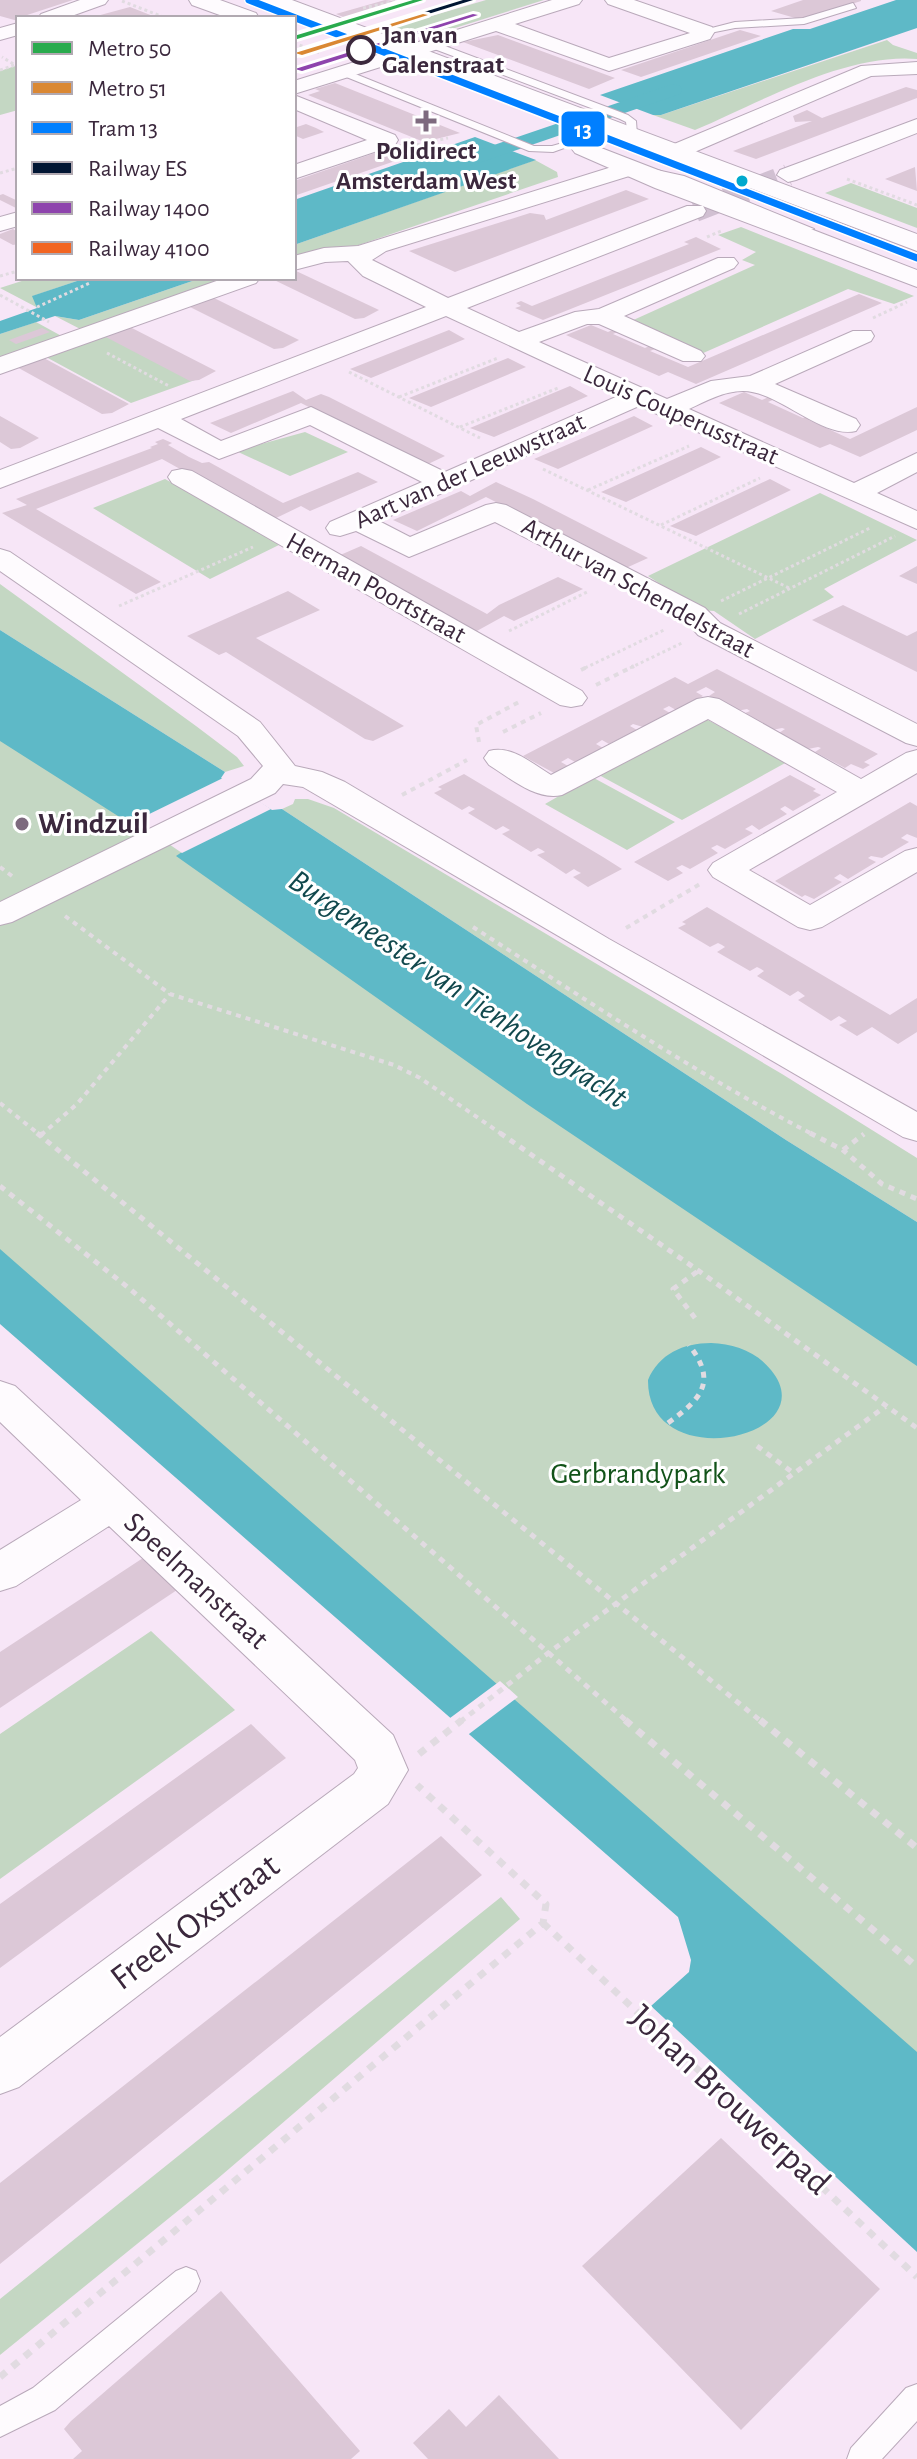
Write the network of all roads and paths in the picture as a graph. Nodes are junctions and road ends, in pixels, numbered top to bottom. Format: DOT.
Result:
graph roads {
  1 [pos="98,0"];
  2 [pos="121,0"];
  3 [pos="200,0"];
  4 [pos="272,0"];
  5 [pos="572,0"];
  6 [pos="615,0"];
  7 [pos="397,2"];
  8 [pos="302,6"];
  9 [pos="853,6"];
  10 [pos="354,11"];
  11 [pos="54,16"];
  12 [pos="161,16"];
  13 [pos="243,16"];
  14 [pos="496,24"];
  15 [pos="705,31"];
  16 [pos="296,36"];
  17 [pos="296,44"];
  18 [pos="433,45"];
  19 [pos="409,52"];
  20 [pos="5,59"];
  21 [pos="334,60"];
  22 [pos="370,65"];
  23 [pos="917,68"];
  24 [pos="0,70"];
  25 [pos="296,87"];
  26 [pos="296,102"];
  27 [pos="600,117"];
  28 [pos="917,125"];
  29 [pos="446,138"];
  30 [pos="535,139"];
  31 [pos="387,140"];
  32 [pos="678,158"];
  33 [pos="631,168"];
  34 [pos="296,171"];
  35 [pos="788,175"];
  36 [pos="840,176"];
  37 [pos="917,205"];
  38 [pos="695,211"];
  39 [pos="917,243"];
  40 [pos="917,250"];
  41 [pos="362,253"];
  42 [pos="296,262"];
  43 [pos="726,263"];
  44 [pos="917,272"];
  45 [pos="917,279"];
  46 [pos="242,280"];
  47 [pos="90,283"];
  48 [pos="0,295"];
  49 [pos="447,306"];
  50 [pos="37,307"];
  51 [pos="603,316"];
  52 [pos="862,336"];
  53 [pos="78,338"];
  54 [pos="523,343"];
  55 [pos="692,356"];
  56 [pos="0,366"];
  57 [pos="348,372"];
  58 [pos="592,374"];
  59 [pos="754,384"];
  60 [pos="640,396"];
  61 [pos="399,397"];
  62 [pos="199,403"];
  63 [pos="667,409"];
  64 [pos="160,418"];
  65 [pos="847,425"];
  66 [pos="459,427"];
  67 [pos="720,432"];
  68 [pos="510,453"];
  69 [pos="916,462"];
  70 [pos="790,464"];
  71 [pos="182,477"];
  72 [pos="0,480"];
  73 [pos="444,482"];
  74 [pos="587,490"];
  75 [pos="855,493"];
  76 [pos="356,520"];
  77 [pos="917,521"];
  78 [pos="660,526"];
  79 [pos="290,540"];
  80 [pos="0,558"];
  81 [pos="622,574"];
  82 [pos="790,589"];
  83 [pos="89,619"];
  84 [pos="478,646"];
  85 [pos="571,698"];
  86 [pos="917,736"];
  87 [pos="500,758"];
  88 [pos="917,760"];
  89 [pos="465,763"];
  90 [pos="276,773"];
  91 [pos="861,792"];
  92 [pos="396,798"];
  93 [pos="917,858"];
  94 [pos="725,870"];
  95 [pos="61,913"];
  96 [pos="0,915"];
  97 [pos="473,927"];
  98 [pos="597,946"];
  99 [pos="170,994"];
  100 [pos="0,1103"];
  101 [pos="911,1117"];
  102 [pos="866,1133"];
  103 [pos="40,1136"];
  104 [pos="843,1150"];
  105 [pos="0,1186"];
  106 [pos="917,1199"];
  107 [pos="699,1271"];
  108 [pos="695,1318"];
  109 [pos="689,1345"];
  110 [pos="0,1397"];
  111 [pos="886,1406"];
  112 [pos="668,1423"];
  113 [pos="917,1428"];
  114 [pos="757,1446"];
  115 [pos="792,1472"];
  116 [pos="111,1503"];
  117 [pos="0,1573"];
  118 [pos="617,1604"];
  119 [pos="547,1654"];
  120 [pos="430,1746"];
  121 [pos="396,1774"];
  122 [pos="917,1848"];
  123 [pos="543,1923"];
  124 [pos="917,1967"];
  125 [pos="0,2069"];
  126 [pos="917,2277"];
  127 [pos="186,2281"];
  128 [pos="0,2377"];
  129 [pos="917,2399"];
  130 [pos="0,2422"];
  131 [pos="862,2459"];
  1 -- 11 [label="street"];
  2 -- 12 [label="path"];
  3 -- 13 [label="main road"];
  4 -- 8 [label="main road"];
  5 -- 14 [label="street"];
  6 -- 15 [label="street"];
  7 -- 10 [label="path"];
  8 -- 19 [label="main road"];
  9 -- 15 [label="lane"];
  14 -- 15 [label="street"];
  14 -- 18 [label="street"];
  16 -- 21 [label="main road"];
  17 -- 21 [label="path"];
  18 -- 19 [label="street"];
  18 -- 27 [label="lane"];
  19 -- 22 [label="street"];
  19 -- 27 [label="main road"];
  20 -- 24 [label="path"];
  21 -- 22 [label="main road"];
  21 -- 25 [label="street"];
  21 -- 30 [label="lane"];
  22 -- 30 [label="main road"];
  23 -- 32 [label="street"];
  26 -- 31 [label="street"];
  27 -- 32 [label="lane"];
  27 -- 32 [label="main road"];
  28 -- 35 [label="street"];
  29 -- 31 [label="path"];
  30 -- 33 [label="main road"];
  31 -- 34 [label="street"];
  32 -- 33 [label="lane"];
  32 -- 39 [label="main road"];
  32 -- 40 [label="lane"];
  33 -- 41 [label="street"];
  33 -- 44 [label="lane"];
  33 -- 45 [label="main road"];
  36 -- 37 [label="path"];
  38 -- 49 [label="street"];
  41 -- 42 [label="street"];
  41 -- 49 [label="street, Louis Couperusstraat"];
  43 -- 51 [label="street"];
  46 -- 53 [label="street"];
  47 -- 50 [label="path"];
  48 -- 53 [label="path"];
  49 -- 54 [label="street, Louis Couperusstraat"];
  49 -- 62 [label="street"];
  51 -- 54 [label="street"];
  51 -- 55 [label="street"];
  52 -- 59 [label="street"];
  53 -- 56 [label="street"];
  53 -- 62 [label="path"];
  54 -- 58 [label="street, Louis Couperusstraat"];
  54 -- 61 [label="path"];
  57 -- 61 [label="path"];
  58 -- 60 [label="street, Louis Couperusstraat"];
  58 -- 66 [label="path"];
  59 -- 63 [label="street"];
  59 -- 65 [label="street"];
  60 -- 63 [label="street, Louis Couperusstraat"];
  60 -- 68 [label="street, Aart van der Leeuwstraat"];
  61 -- 66 [label="path"];
  62 -- 64 [label="street"];
  63 -- 67 [label="street, Louis Couperusstraat"];
  64 -- 72 [label="street"];
  64 -- 73 [label="street"];
  66 -- 68 [label="path"];
  67 -- 70 [label="street, Louis Couperusstraat"];
  67 -- 74 [label="path"];
  68 -- 73 [label="street, Aart van der Leeuwstraat"];
  68 -- 74 [label="path"];
  69 -- 75 [label="street"];
  70 -- 75 [label="street, Louis Couperusstraat"];
  70 -- 78 [label="path"];
  71 -- 79 [label="street, Herman Poortstraat"];
  73 -- 76 [label="street, Aart van der Leeuwstraat"];
  74 -- 78 [label="path"];
  75 -- 77 [label="street, Louis Couperusstraat"];
  76 -- 79 [label="street, Aart van der Leeuwstraat"];
  76 -- 81 [label="street, Arthur van Schendelstraat"];
  78 -- 82 [label="path"];
  79 -- 83 [label="path"];
  79 -- 84 [label="street, Herman Poortstraat"];
  80 -- 83 [label="street"];
  81 -- 84 [label="path"];
  81 -- 86 [label="street, Arthur van Schendelstraat"];
  83 -- 90 [label="street"];
  84 -- 85 [label="street, Herman Poortstraat"];
  87 -- 91 [label="street"];
  88 -- 91 [label="street"];
  89 -- 92 [label="path"];
  90 -- 96 [label="street"];
  90 -- 98 [label="street"];
  91 -- 94 [label="street"];
  93 -- 94 [label="street"];
  94 -- 98 [label="path"];
  95 -- 99 [label="path"];
  97 -- 104 [label="path"];
  98 -- 101 [label="street"];
  99 -- 103 [label="path"];
  99 -- 107 [label="path"];
  100 -- 103 [label="path"];
  102 -- 104 [label="path"];
  103 -- 118 [label="path"];
  104 -- 106 [label="path"];
  105 -- 119 [label="path"];
  107 -- 108 [label="path"];
  107 -- 111 [label="path"];
  109 -- 112 [label="path"];
  110 -- 116 [label="street, Speelmanstraat"];
  111 -- 113 [label="path"];
  111 -- 115 [label="path"];
  114 -- 115 [label="path"];
  115 -- 118 [label="path"];
  116 -- 117 [label="street"];
  116 -- 121 [label="street, Speelmanstraat"];
  118 -- 119 [label="path"];
  118 -- 122 [label="path"];
  119 -- 120 [label="path"];
  119 -- 124 [label="path"];
  121 -- 123 [label="path"];
  121 -- 125 [label="street, Freek Oxstraat"];
  123 -- 126 [label="path, Johan Brouwerpad"];
  123 -- 128 [label="path"];
  127 -- 130 [label="lane"];
  129 -- 131 [label="lane"];
}
